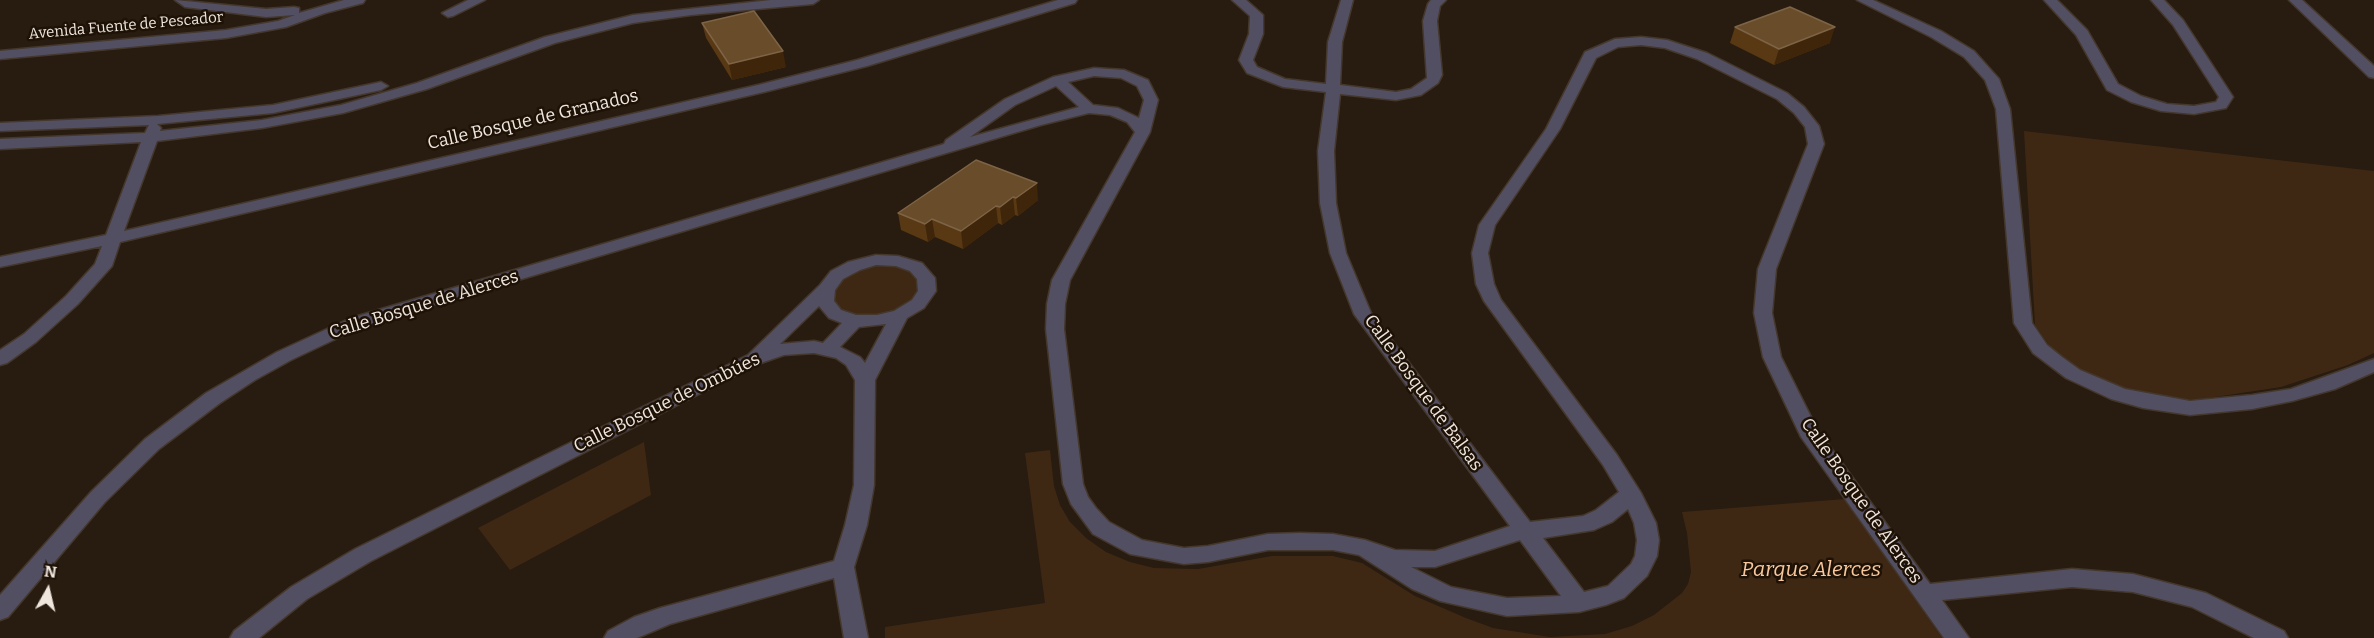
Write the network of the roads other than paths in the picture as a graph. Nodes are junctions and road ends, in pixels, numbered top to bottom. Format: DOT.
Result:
graph roads {
  1 [pos="181,0"];
  2 [pos="359,0"];
  3 [pos="479,0"];
  4 [pos="709,0"];
  5 [pos="813,0"];
  6 [pos="1071,0"];
  7 [pos="1238,0"];
  8 [pos="1347,0"];
  9 [pos="1440,0"];
  10 [pos="1863,0"];
  11 [pos="2050,0"];
  12 [pos="2157,0"];
  13 [pos="2295,0"];
  14 [pos="320,10"];
  15 [pos="448,13"];
  16 [pos="0,55"];
  17 [pos="2374,74"];
  18 [pos="1058,80"];
  19 [pos="1333,89"];
  20 [pos="1010,102"];
  21 [pos="1089,109"];
  22 [pos="158,120"];
  23 [pos="1036,122"];
  24 [pos="0,128"];
  25 [pos="1143,132"];
  26 [pos="149,137"];
  27 [pos="0,144"];
  28 [pos="937,152"];
  29 [pos="115,238"];
  30 [pos="0,262"];
  31 [pos="826,289"];
  32 [pos="900,315"];
  33 [pos="854,321"];
  34 [pos="828,349"];
  35 [pos="0,359"];
  36 [pos="751,360"];
  37 [pos="2374,365"];
  38 [pos="864,380"];
  39 [pos="1630,493"];
  40 [pos="1524,530"];
  41 [pos="1365,548"];
  42 [pos="843,567"];
  43 [pos="1925,593"];
  44 [pos="1579,603"];
  45 [pos="0,611"];
  46 [pos="242,638"];
  47 [pos="616,638"];
  48 [pos="856,638"];
  49 [pos="1957,638"];
  50 [pos="2276,638"];
  1 -- 14 [label="street"];
  2 -- 14 [label="street, Avenida Fuente de Pescador"];
  3 -- 15 [label="street"];
  4 -- 22 [label="street"];
  5 -- 26 [label="street"];
  6 -- 29 [label="street, Calle Bosque de Granados"];
  7 -- 19 [label="street"];
  8 -- 19 [label="street, Calle Bosque de Balsas"];
  9 -- 19 [label="street"];
  10 -- 37 [label="street"];
  11 -- 12 [label="street"];
  13 -- 17 [label="street"];
  14 -- 16 [label="street, Avenida Fuente de Pescador"];
  18 -- 20 [label="street, Calle Bosque de Alerces"];
  18 -- 21 [label="street"];
  18 -- 25 [label="street, Calle Bosque de Alerces"];
  19 -- 40 [label="street, Calle Bosque de Balsas"];
  20 -- 23 [label="street"];
  20 -- 28 [label="street, Calle Bosque de Alerces"];
  21 -- 23 [label="street, Calle Bosque de Alerces"];
  21 -- 25 [label="street, Calle Bosque de Alerces"];
  22 -- 24 [label="street"];
  22 -- 26 [label="street"];
  23 -- 28 [label="street, Calle Bosque de Alerces"];
  25 -- 41 [label="street, Calle Bosque de Alerces"];
  26 -- 27 [label="street"];
  26 -- 29 [label="street"];
  28 -- 45 [label="street, Calle Bosque de Alerces"];
  29 -- 30 [label="street, Calle Bosque de Granados"];
  29 -- 35 [label="street"];
  31 -- 32 [label="street"];
  31 -- 33 [label="street"];
  31 -- 36 [label="street"];
  32 -- 33 [label="street"];
  32 -- 38 [label="street"];
  33 -- 34 [label="street"];
  34 -- 36 [label="street, Calle Bosque de Ombúes"];
  34 -- 38 [label="street, Calle Bosque de Ombúes"];
  36 -- 46 [label="street, Calle Bosque de Ombúes"];
  38 -- 42 [label="street"];
  39 -- 40 [label="street, Calle Bosque de Alerces"];
  39 -- 43 [label="street, Calle Bosque de Alerces"];
  39 -- 44 [label="street, Calle Bosque de Alerces"];
  40 -- 41 [label="street, Calle Bosque de Alerces"];
  40 -- 44 [label="street, Calle Bosque de Balsas"];
  41 -- 44 [label="street, Calle Bosque de Alerces"];
  42 -- 47 [label="street"];
  42 -- 48 [label="street"];
  43 -- 49 [label="street, Calle Bosque de Alerces"];
  43 -- 50 [label="street"];
}
